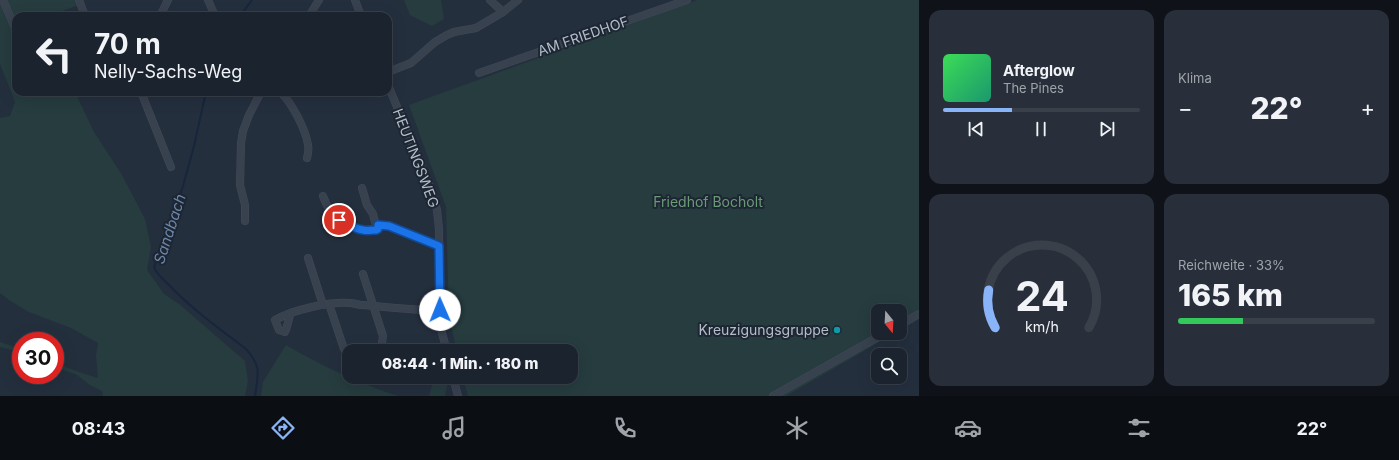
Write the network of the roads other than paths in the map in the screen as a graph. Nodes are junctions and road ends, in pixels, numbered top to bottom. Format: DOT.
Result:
graph roads {
  1 [pos="3,0"];
  2 [pos="79,0"];
  3 [pos="168,0"];
  4 [pos="208,0"];
  5 [pos="319,0"];
  6 [pos="355,0"];
  7 [pos="490,0"];
  8 [pos="518,0"];
  9 [pos="687,0"];
  10 [pos="84,12"];
  11 [pos="162,12"];
  12 [pos="213,12"];
  13 [pos="312,12"];
  14 [pos="360,12"];
  15 [pos="503,12"];
  16 [pos="12,21"];
  17 [pos="392,70"];
  18 [pos="479,73"];
  19 [pos="392,95"];
  20 [pos="143,96"];
  21 [pos="259,96"];
  22 [pos="284,96"];
  23 [pos="307,158"];
  24 [pos="171,167"];
  25 [pos="362,188"];
  26 [pos="323,196"];
  27 [pos="245,221"];
  28 [pos="375,226"];
  29 [pos="439,246"];
  30 [pos="308,258"];
  31 [pos="363,274"];
  32 [pos="326,305"];
  33 [pos="374,306"];
  34 [pos="440,310"];
  35 [pos="291,313"];
  36 [pos="919,314"];
  37 [pos="907,320"];
  38 [pos="872,340"];
  39 [pos="342,344"];
  40 [pos="382,344"];
  41 [pos="445,344"];
  42 [pos="455,384"];
  43 [pos="458,396"];
  44 [pos="772,396"];
  1 -- 16 [label="street"];
  2 -- 10 [label="street"];
  3 -- 11 [label="street"];
  4 -- 12 [label="street"];
  5 -- 13 [label="street"];
  6 -- 14 [label="street"];
  7 -- 15 [label="street"];
  8 -- 15 [label="street"];
  9 -- 18 [label="street, AM FRIEDHOF"];
  15 -- 17 [label="street"];
  19 -- 29 [label="street, HEUTINGSWEG"];
  20 -- 24 [label="street"];
  21 -- 27 [label="street"];
  22 -- 23 [label="street"];
  25 -- 28 [label="street"];
  26 -- 28 [label="street"];
  28 -- 29 [label="street"];
  29 -- 34 [label="street, HEUTINGSWEG"];
  30 -- 32 [label="street"];
  31 -- 33 [label="street"];
  32 -- 33 [label="street"];
  32 -- 35 [label="street"];
  32 -- 39 [label="street"];
  33 -- 34 [label="street"];
  33 -- 40 [label="street"];
  34 -- 41 [label="street, HEUTINGSWEG"];
  36 -- 37 [label="street"];
  38 -- 44 [label="street"];
  42 -- 43 [label="street"];
}
